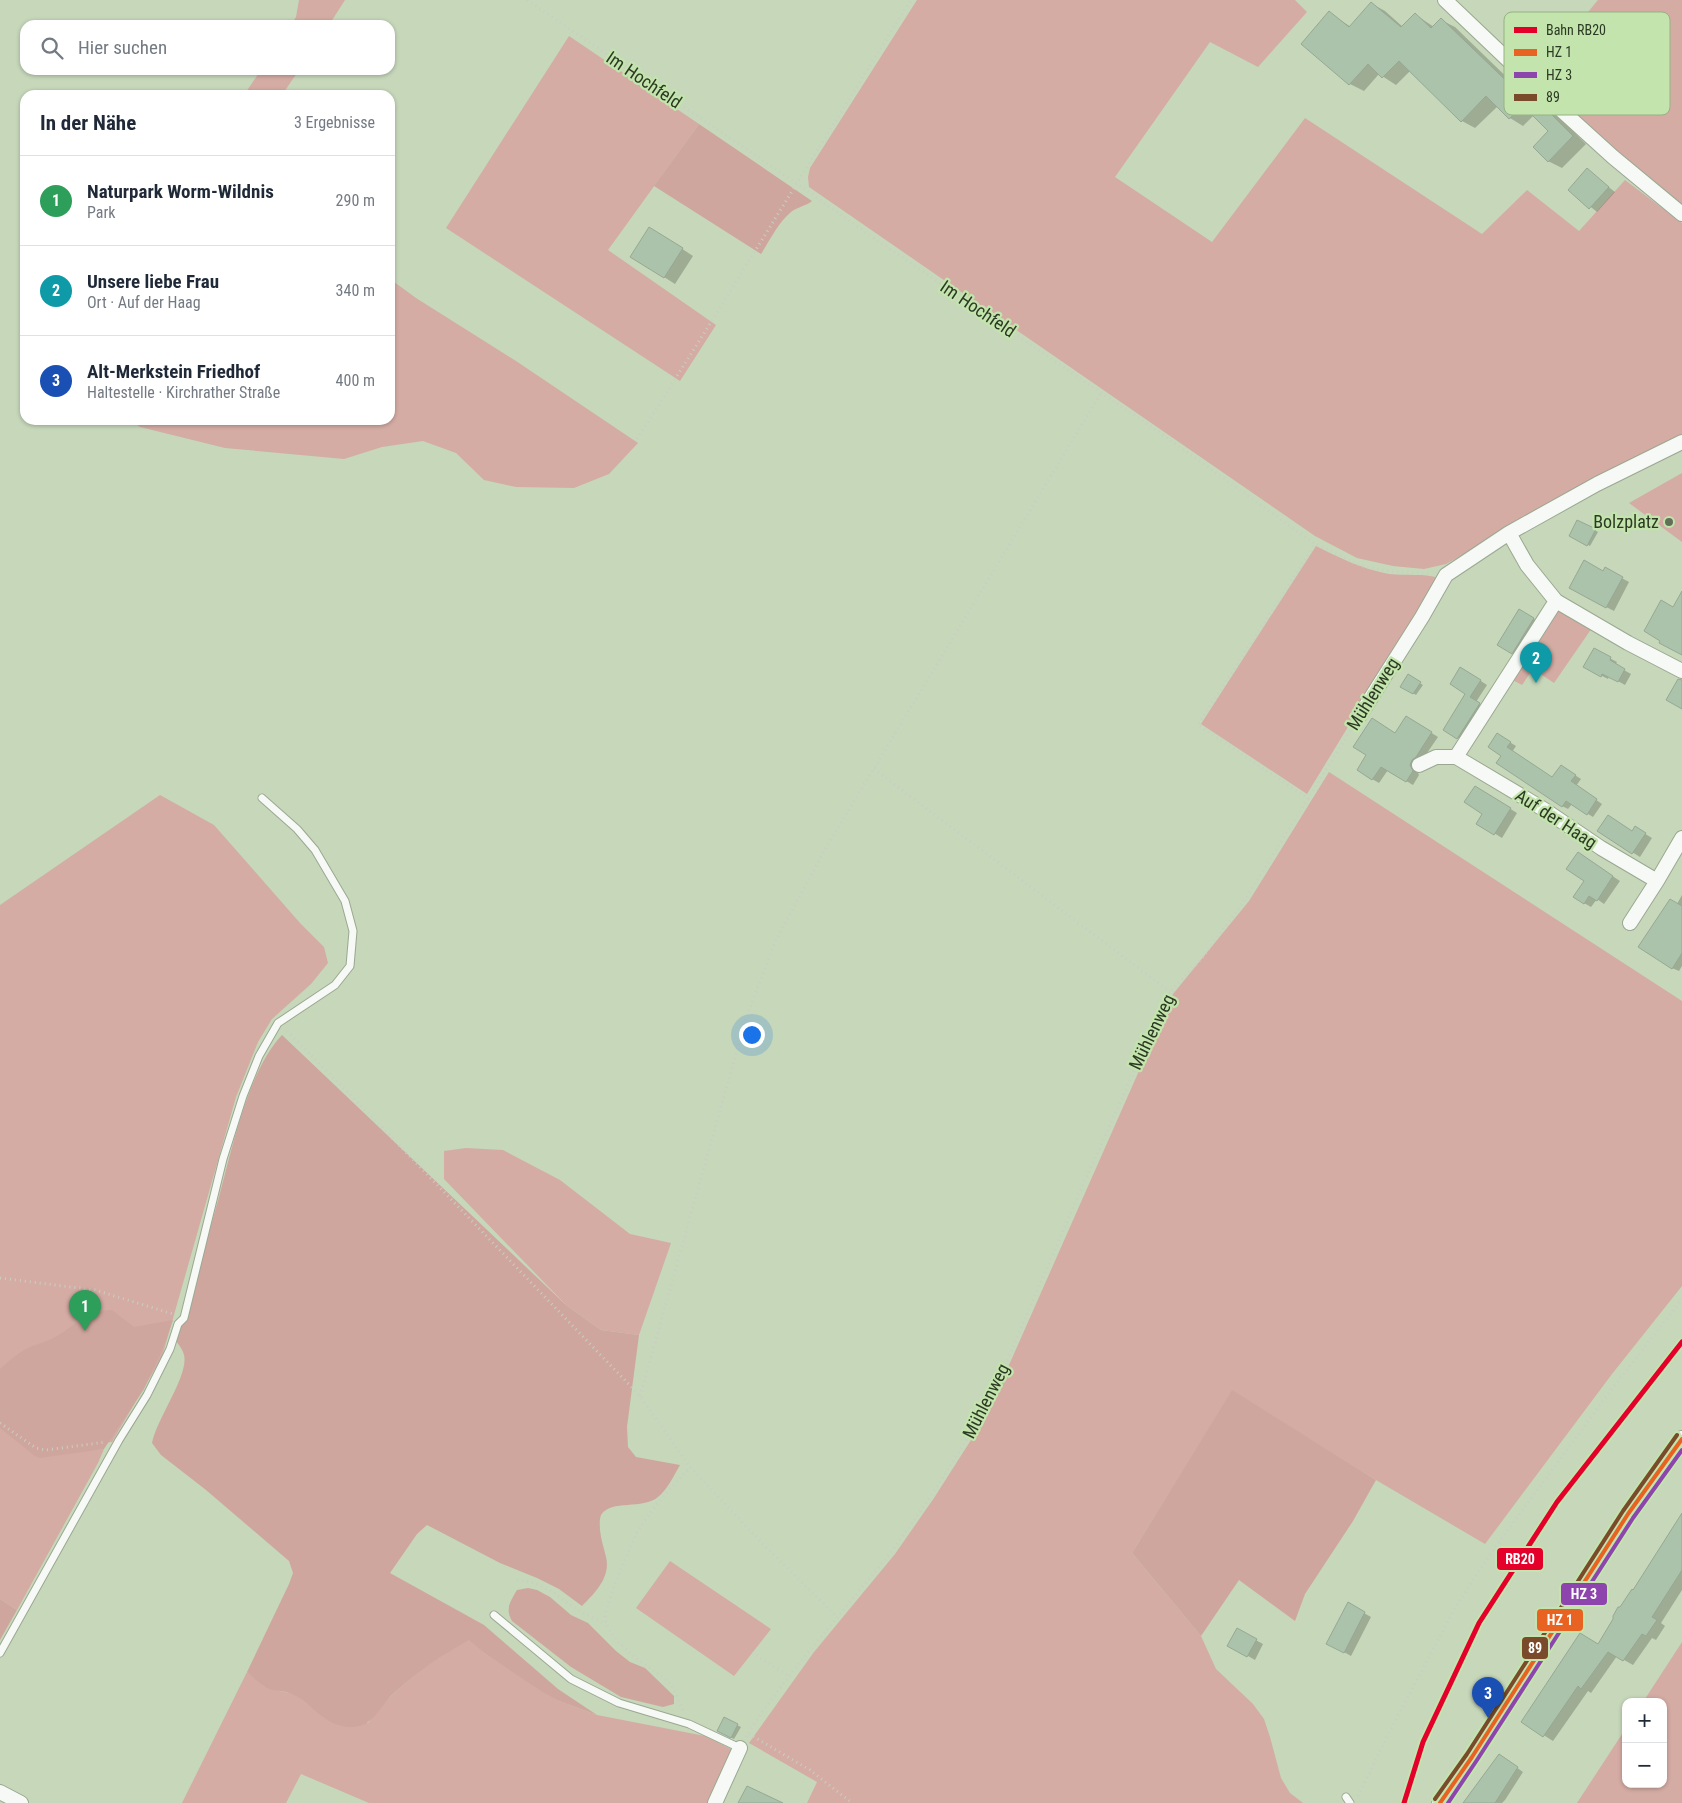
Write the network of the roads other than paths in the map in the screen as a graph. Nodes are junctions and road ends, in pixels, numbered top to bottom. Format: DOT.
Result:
graph roads {
  1 [pos="1445,0"];
  2 [pos="1504,56"];
  3 [pos="1566,115"];
  4 [pos="1682,214"];
  5 [pos="1682,442"];
  6 [pos="1509,533"];
  7 [pos="1556,601"];
  8 [pos="1682,671"];
  9 [pos="1360,715"];
  10 [pos="1456,757"];
  11 [pos="1420,764"];
  12 [pos="262,798"];
  13 [pos="1682,838"];
  14 [pos="1658,881"];
  15 [pos="1630,923"];
  16 [pos="1682,1439"];
  17 [pos="494,1615"];
  18 [pos="0,1653"];
  19 [pos="740,1748"];
  20 [pos="0,1792"];
  21 [pos="21,1803"];
  22 [pos="715,1803"];
  23 [pos="1440,1803"];
  1 -- 2 [label="street"];
  3 -- 4 [label="street"];
  5 -- 6 [label="street, Mühlenweg"];
  6 -- 7 [label="street"];
  6 -- 9 [label="street, Mühlenweg"];
  7 -- 8 [label="street"];
  7 -- 10 [label="street"];
  10 -- 11 [label="street"];
  10 -- 14 [label="street, Auf der Haag"];
  12 -- 18 [label="lane"];
  13 -- 14 [label="street"];
  14 -- 15 [label="street"];
  16 -- 23 [label="street"];
  17 -- 19 [label="lane"];
  19 -- 22 [label="street"];
  20 -- 21 [label="street"];
}
